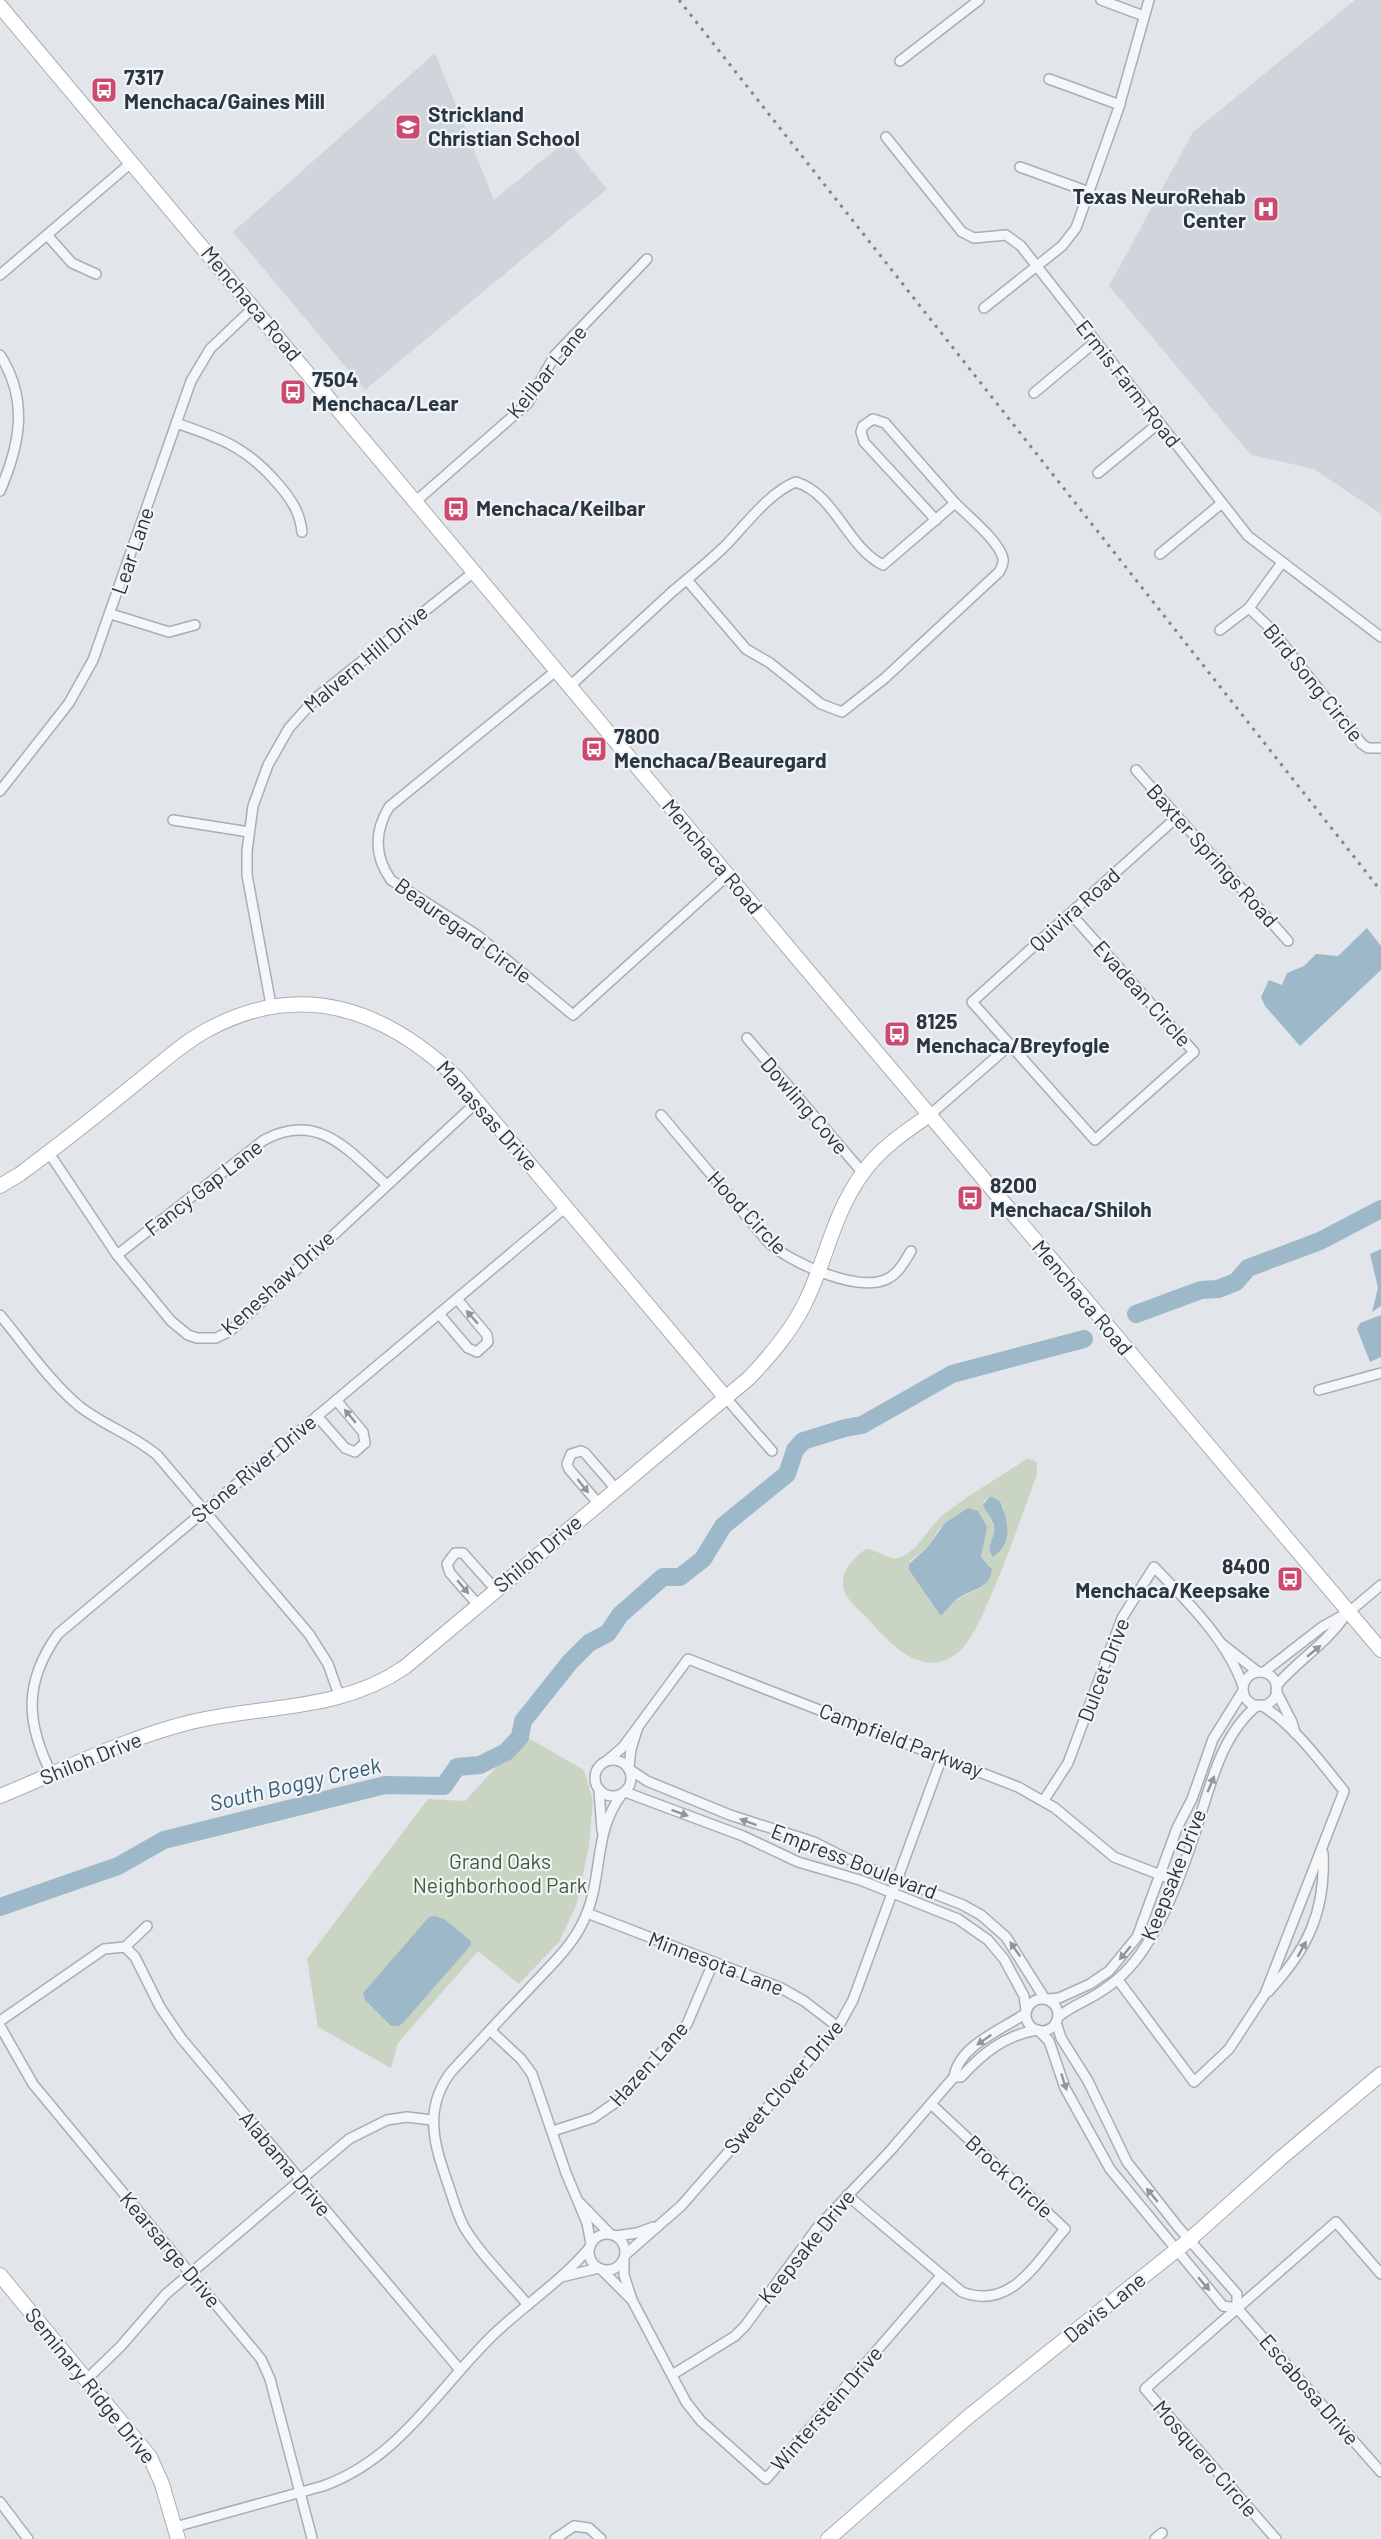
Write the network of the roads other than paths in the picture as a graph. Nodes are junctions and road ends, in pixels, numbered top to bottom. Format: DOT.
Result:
graph roads {
  1 [pos="980,0"];
  2 [pos="1101,0"];
  3 [pos="1149,0"];
  4 [pos="0,6"];
  5 [pos="1144,16"];
  6 [pos="900,61"];
  7 [pos="1049,79"];
  8 [pos="1120,105"];
  9 [pos="886,137"];
  10 [pos="132,162"];
  11 [pos="1020,167"];
  12 [pos="1089,192"];
  13 [pos="48,235"];
  14 [pos="647,259"];
  15 [pos="1037,266"];
  16 [pos="0,274"];
  17 [pos="96,274"];
  18 [pos="253,308"];
  19 [pos="984,308"];
  20 [pos="1095,342"];
  21 [pos="0,355"];
  22 [pos="1034,393"];
  23 [pos="176,423"];
  24 [pos="1159,423"];
  25 [pos="1098,473"];
  26 [pos="0,491"];
  27 [pos="415,502"];
  28 [pos="956,503"];
  29 [pos="1222,503"];
  30 [pos="936,520"];
  31 [pos="303,532"];
  32 [pos="1160,554"];
  33 [pos="1281,564"];
  34 [pos="475,571"];
  35 [pos="687,580"];
  36 [pos="1249,608"];
  37 [pos="111,614"];
  38 [pos="195,625"];
  39 [pos="1220,630"];
  40 [pos="1381,637"];
  41 [pos="557,670"];
  42 [pos="570,686"];
  43 [pos="1381,748"];
  44 [pos="1136,770"];
  45 [pos="0,791"];
  46 [pos="1177,817"];
  47 [pos="173,820"];
  48 [pos="249,832"];
  49 [pos="728,875"];
  50 [pos="1071,914"];
  51 [pos="1288,941"];
  52 [pos="972,1002"];
  53 [pos="271,1005"];
  54 [pos="747,1038"];
  55 [pos="1010,1045"];
  56 [pos="477,1102"];
  57 [pos="930,1114"];
  58 [pos="661,1115"];
  59 [pos="49,1153"];
  60 [pos="863,1173"];
  61 [pos="386,1184"];
  62 [pos="0,1186"];
  63 [pos="566,1207"];
  64 [pos="911,1251"];
  65 [pos="117,1255"];
  66 [pos="818,1270"];
  67 [pos="457,1299"];
  68 [pos="439,1314"];
  69 [pos="0,1315"];
  70 [pos="1381,1373"];
  71 [pos="1319,1390"];
  72 [pos="726,1398"];
  73 [pos="336,1400"];
  74 [pos="317,1416"];
  75 [pos="772,1451"];
  76 [pos="616,1489"];
  77 [pos="597,1503"];
  78 [pos="204,1510"];
  79 [pos="1381,1585"];
  80 [pos="496,1590"];
  81 [pos="478,1605"];
  82 [pos="1349,1612"];
  83 [pos="1220,1643"];
  84 [pos="1381,1650"];
  85 [pos="1261,1672"];
  86 [pos="1243,1688"];
  87 [pos="1276,1689"];
  88 [pos="340,1698"];
  89 [pos="1260,1705"];
  90 [pos="638,1727"];
  91 [pos="1295,1733"];
  92 [pos="942,1757"];
  93 [pos="608,1760"];
  94 [pos="629,1768"];
  95 [pos="52,1774"];
  96 [pos="600,1790"];
  97 [pos="624,1793"];
  98 [pos="0,1796"];
  99 [pos="1044,1800"];
  100 [pos="602,1831"];
  101 [pos="1322,1851"];
  102 [pos="1159,1875"];
  103 [pos="899,1879"];
  104 [pos="1176,1881"];
  105 [pos="894,1893"];
  106 [pos="587,1913"];
  107 [pos="147,1926"];
  108 [pos="125,1947"];
  109 [pos="714,1963"];
  110 [pos="1118,1980"];
  111 [pos="1265,1994"];
  112 [pos="1046,1999"];
  113 [pos="1026,2011"];
  114 [pos="1057,2019"];
  115 [pos="0,2021"];
  116 [pos="0,2026"];
  117 [pos="838,2027"];
  118 [pos="490,2030"];
  119 [pos="1037,2030"];
  120 [pos="1381,2074"];
  121 [pos="954,2077"];
  122 [pos="931,2104"];
  123 [pos="432,2120"];
  124 [pos="552,2131"];
  125 [pos="299,2182"];
  126 [pos="847,2195"];
  127 [pos="580,2203"];
  128 [pos="655,2227"];
  129 [pos="613,2235"];
  130 [pos="1189,2240"];
  131 [pos="590,2245"];
  132 [pos="1176,2251"];
  133 [pos="624,2257"];
  134 [pos="600,2269"];
  135 [pos="190,2274"];
  136 [pos="1381,2274"];
  137 [pos="0,2275"];
  138 [pos="941,2276"];
  139 [pos="561,2277"];
  140 [pos="632,2300"];
  141 [pos="528,2306"];
  142 [pos="1237,2308"];
  143 [pos="460,2370"];
  144 [pos="672,2375"];
  145 [pos="87,2379"];
  146 [pos="1381,2472"];
  147 [pos="300,2493"];
  148 [pos="0,2502"];
  149 [pos="176,2533"];
  150 [pos="312,2538"];
  151 [pos="28,2539"];
  152 [pos="555,2539"];
  153 [pos="601,2539"];
  154 [pos="828,2539"];
  155 [pos="1276,2539"];
  1 -- 6 [label="street"];
  2 -- 5 [label="street"];
  3 -- 5 [label="street"];
  4 -- 10 [label="street, Menchaca Road"];
  5 -- 8 [label="street"];
  7 -- 8 [label="street"];
  8 -- 12 [label="street"];
  9 -- 15 [label="street, Ermis Farm Road"];
  10 -- 13 [label="street"];
  10 -- 18 [label="street, Menchaca Road"];
  11 -- 12 [label="street"];
  12 -- 15 [label="street"];
  13 -- 16 [label="street"];
  13 -- 17 [label="street"];
  14 -- 27 [label="street, Keilbar Lane"];
  15 -- 19 [label="street"];
  15 -- 20 [label="street, Ermis Farm Road"];
  18 -- 23 [label="street, Lear Lane"];
  18 -- 27 [label="street, Menchaca Road"];
  20 -- 22 [label="street"];
  20 -- 24 [label="street, Ermis Farm Road"];
  21 -- 26 [label="street"];
  23 -- 31 [label="street"];
  23 -- 37 [label="street, Lear Lane"];
  24 -- 25 [label="street"];
  24 -- 29 [label="street, Ermis Farm Road"];
  27 -- 34 [label="street, Menchaca Road"];
  28 -- 30 [label="street"];
  28 -- 30 [label="street"];
  28 -- 35 [label="street"];
  29 -- 32 [label="street"];
  29 -- 33 [label="street, Ermis Farm Road"];
  30 -- 35 [label="street"];
  33 -- 36 [label="street"];
  33 -- 40 [label="street, Ermis Farm Road"];
  34 -- 41 [label="street, Menchaca Road"];
  34 -- 48 [label="street, Malvern Hill Drive"];
  35 -- 42 [label="street"];
  36 -- 39 [label="street"];
  36 -- 43 [label="street, Bird Song Circle"];
  37 -- 38 [label="street"];
  37 -- 45 [label="street, Lear Lane"];
  41 -- 42 [label="street, Menchaca Road"];
  41 -- 49 [label="street, Beauregard Circle"];
  42 -- 49 [label="street, Menchaca Road"];
  44 -- 46 [label="street, Baxter Springs Road"];
  46 -- 50 [label="street, Quivira Road"];
  46 -- 51 [label="street, Baxter Springs Road"];
  47 -- 48 [label="street"];
  48 -- 53 [label="street, Malvern Hill Drive"];
  49 -- 57 [label="street, Menchaca Road"];
  50 -- 52 [label="street, Quivira Road"];
  50 -- 55 [label="street, Evadean Circle"];
  52 -- 55 [label="street, Evadean Circle"];
  53 -- 56 [label="street, Manassas Drive"];
  53 -- 59 [label="street, Manassas Drive"];
  54 -- 60 [label="street, Dowling Cove"];
  55 -- 57 [label="street"];
  56 -- 61 [label="street, Keneshaw Drive"];
  56 -- 63 [label="street, Manassas Drive"];
  57 -- 60 [label="street, Shiloh Drive"];
  57 -- 82 [label="street, Menchaca Road"];
  58 -- 66 [label="street, Hood Circle"];
  59 -- 62 [label="street, Manassas Drive"];
  59 -- 65 [label="street, Keneshaw Drive"];
  60 -- 66 [label="street, Shiloh Drive"];
  61 -- 65 [label="street, Fancy Gap Lane"];
  61 -- 65 [label="street, Keneshaw Drive"];
  63 -- 67 [label="street, Stone River Drive"];
  63 -- 72 [label="street, Manassas Drive"];
  64 -- 66 [label="street, Hood Circle"];
  66 -- 72 [label="street, Shiloh Drive"];
  67 -- 68 [label="street, Stone River Drive"];
  68 -- 67 [label="street, one-way"];
  68 -- 73 [label="street, Stone River Drive"];
  69 -- 78 [label="street"];
  70 -- 71 [label="street"];
  72 -- 75 [label="street, Manassas Drive"];
  72 -- 76 [label="street, Shiloh Drive"];
  73 -- 74 [label="street, Stone River Drive"];
  74 -- 73 [label="street, one-way"];
  74 -- 78 [label="street, Stone River Drive"];
  76 -- 77 [label="street, Shiloh Drive"];
  76 -- 77 [label="street, one-way"];
  77 -- 80 [label="street, Shiloh Drive"];
  78 -- 88 [label="street"];
  78 -- 95 [label="street, Stone River Drive"];
  79 -- 82 [label="street"];
  80 -- 81 [label="street, Shiloh Drive"];
  80 -- 81 [label="street, one-way"];
  81 -- 88 [label="street, Shiloh Drive"];
  82 -- 84 [label="street, Menchaca Road"];
  82 -- 85 [label="street"];
  87 -- 82 [label="street, one-way"];
  83 -- 85 [label="street, Dulcet Drive"];
  83 -- 86 [label="street, Dulcet Drive"];
  83 -- 99 [label="street, Dulcet Drive"];
  85 -- 86 [label="street"];
  85 -- 87 [label="street"];
  86 -- 89 [label="street"];
  86 -- 102 [label="street, Keepsake Drive"];
  87 -- 89 [label="street"];
  87 -- 91 [label="street"];
  88 -- 95 [label="street, Shiloh Drive"];
  89 -- 91 [label="street"];
  104 -- 89 [label="street, Keepsake Drive, one-way"];
  90 -- 92 [label="street, Campfield Parkway"];
  90 -- 93 [label="street, Campfield Parkway"];
  90 -- 94 [label="street, Campfield Parkway"];
  91 -- 101 [label="street"];
  92 -- 99 [label="street, Campfield Parkway"];
  92 -- 103 [label="street, Sweet Clover Drive"];
  93 -- 94 [label="street"];
  93 -- 96 [label="street"];
  94 -- 97 [label="street"];
  103 -- 94 [label="street, Empress Boulevard, one-way"];
  95 -- 98 [label="street, Shiloh Drive"];
  96 -- 97 [label="street"];
  96 -- 100 [label="street"];
  97 -- 100 [label="street"];
  97 -- 105 [label="street, Empress Boulevard, one-way"];
  99 -- 102 [label="street, Campfield Parkway"];
  100 -- 106 [label="street"];
  101 -- 111 [label="street"];
  111 -- 101 [label="street, one-way"];
  102 -- 104 [label="street, Campfield Parkway"];
  102 -- 112 [label="street, Keepsake Drive, one-way"];
  103 -- 105 [label="street, Sweet Clover Drive"];
  112 -- 103 [label="street, Empress Boulevard, one-way"];
  104 -- 110 [label="street, Keepsake Drive"];
  105 -- 113 [label="street, Empress Boulevard"];
  105 -- 117 [label="street, Sweet Clover Drive"];
  106 -- 109 [label="street, Minnesota Lane"];
  106 -- 118 [label="street"];
  107 -- 108 [label="street"];
  108 -- 115 [label="street"];
  108 -- 125 [label="street, Alabama Drive"];
  109 -- 117 [label="street, Minnesota Lane"];
  109 -- 124 [label="street, Hazen Lane"];
  110 -- 111 [label="street"];
  110 -- 114 [label="street, Keepsake Drive"];
  112 -- 113 [label="street"];
  112 -- 114 [label="street"];
  113 -- 119 [label="street"];
  113 -- 121 [label="street, Keepsake Drive, one-way"];
  114 -- 119 [label="street"];
  130 -- 114 [label="street, one-way"];
  116 -- 135 [label="street, Kearsarge Drive"];
  117 -- 128 [label="street, Sweet Clover Drive"];
  118 -- 123 [label="street"];
  118 -- 124 [label="street"];
  119 -- 121 [label="street, Keepsake Drive"];
  119 -- 132 [label="street, one-way"];
  120 -- 130 [label="street, Davis Lane"];
  121 -- 122 [label="street, Keepsake Drive"];
  122 -- 126 [label="street, Keepsake Drive"];
  122 -- 138 [label="street, Brock Circle"];
  123 -- 125 [label="street"];
  123 -- 141 [label="street"];
  124 -- 127 [label="street"];
  125 -- 135 [label="street"];
  125 -- 143 [label="street, Alabama Drive"];
  126 -- 138 [label="street, Brock Circle"];
  126 -- 144 [label="street, Keepsake Drive"];
  127 -- 129 [label="street"];
  127 -- 131 [label="street"];
  128 -- 129 [label="street, Sweet Clover Drive"];
  128 -- 133 [label="street, Sweet Clover Drive"];
  129 -- 131 [label="street"];
  129 -- 133 [label="street"];
  130 -- 132 [label="street, Davis Lane"];
  130 -- 142 [label="street, Escabosa Drive"];
  131 -- 134 [label="street"];
  131 -- 139 [label="street"];
  132 -- 142 [label="street, Escabosa Drive, one-way"];
  132 -- 154 [label="street, Davis Lane"];
  133 -- 134 [label="street"];
  133 -- 140 [label="street, Winterstein Drive"];
  134 -- 139 [label="street"];
  134 -- 140 [label="street, Winterstein Drive"];
  135 -- 145 [label="street"];
  135 -- 147 [label="street, Kearsarge Drive"];
  136 -- 142 [label="street"];
  137 -- 145 [label="street, Seminary Ridge Drive"];
  138 -- 144 [label="street, Winterstein Drive"];
  139 -- 141 [label="street"];
  140 -- 144 [label="street, Winterstein Drive"];
  141 -- 143 [label="street"];
  142 -- 146 [label="street, Escabosa Drive"];
  142 -- 155 [label="street, Mosquero Circle"];
  143 -- 147 [label="street"];
  145 -- 149 [label="street, Seminary Ridge Drive"];
  147 -- 149 [label="street"];
  147 -- 150 [label="street, Kearsarge Drive"];
  148 -- 151 [label="street"];
  152 -- 153 [label="street"];
}
